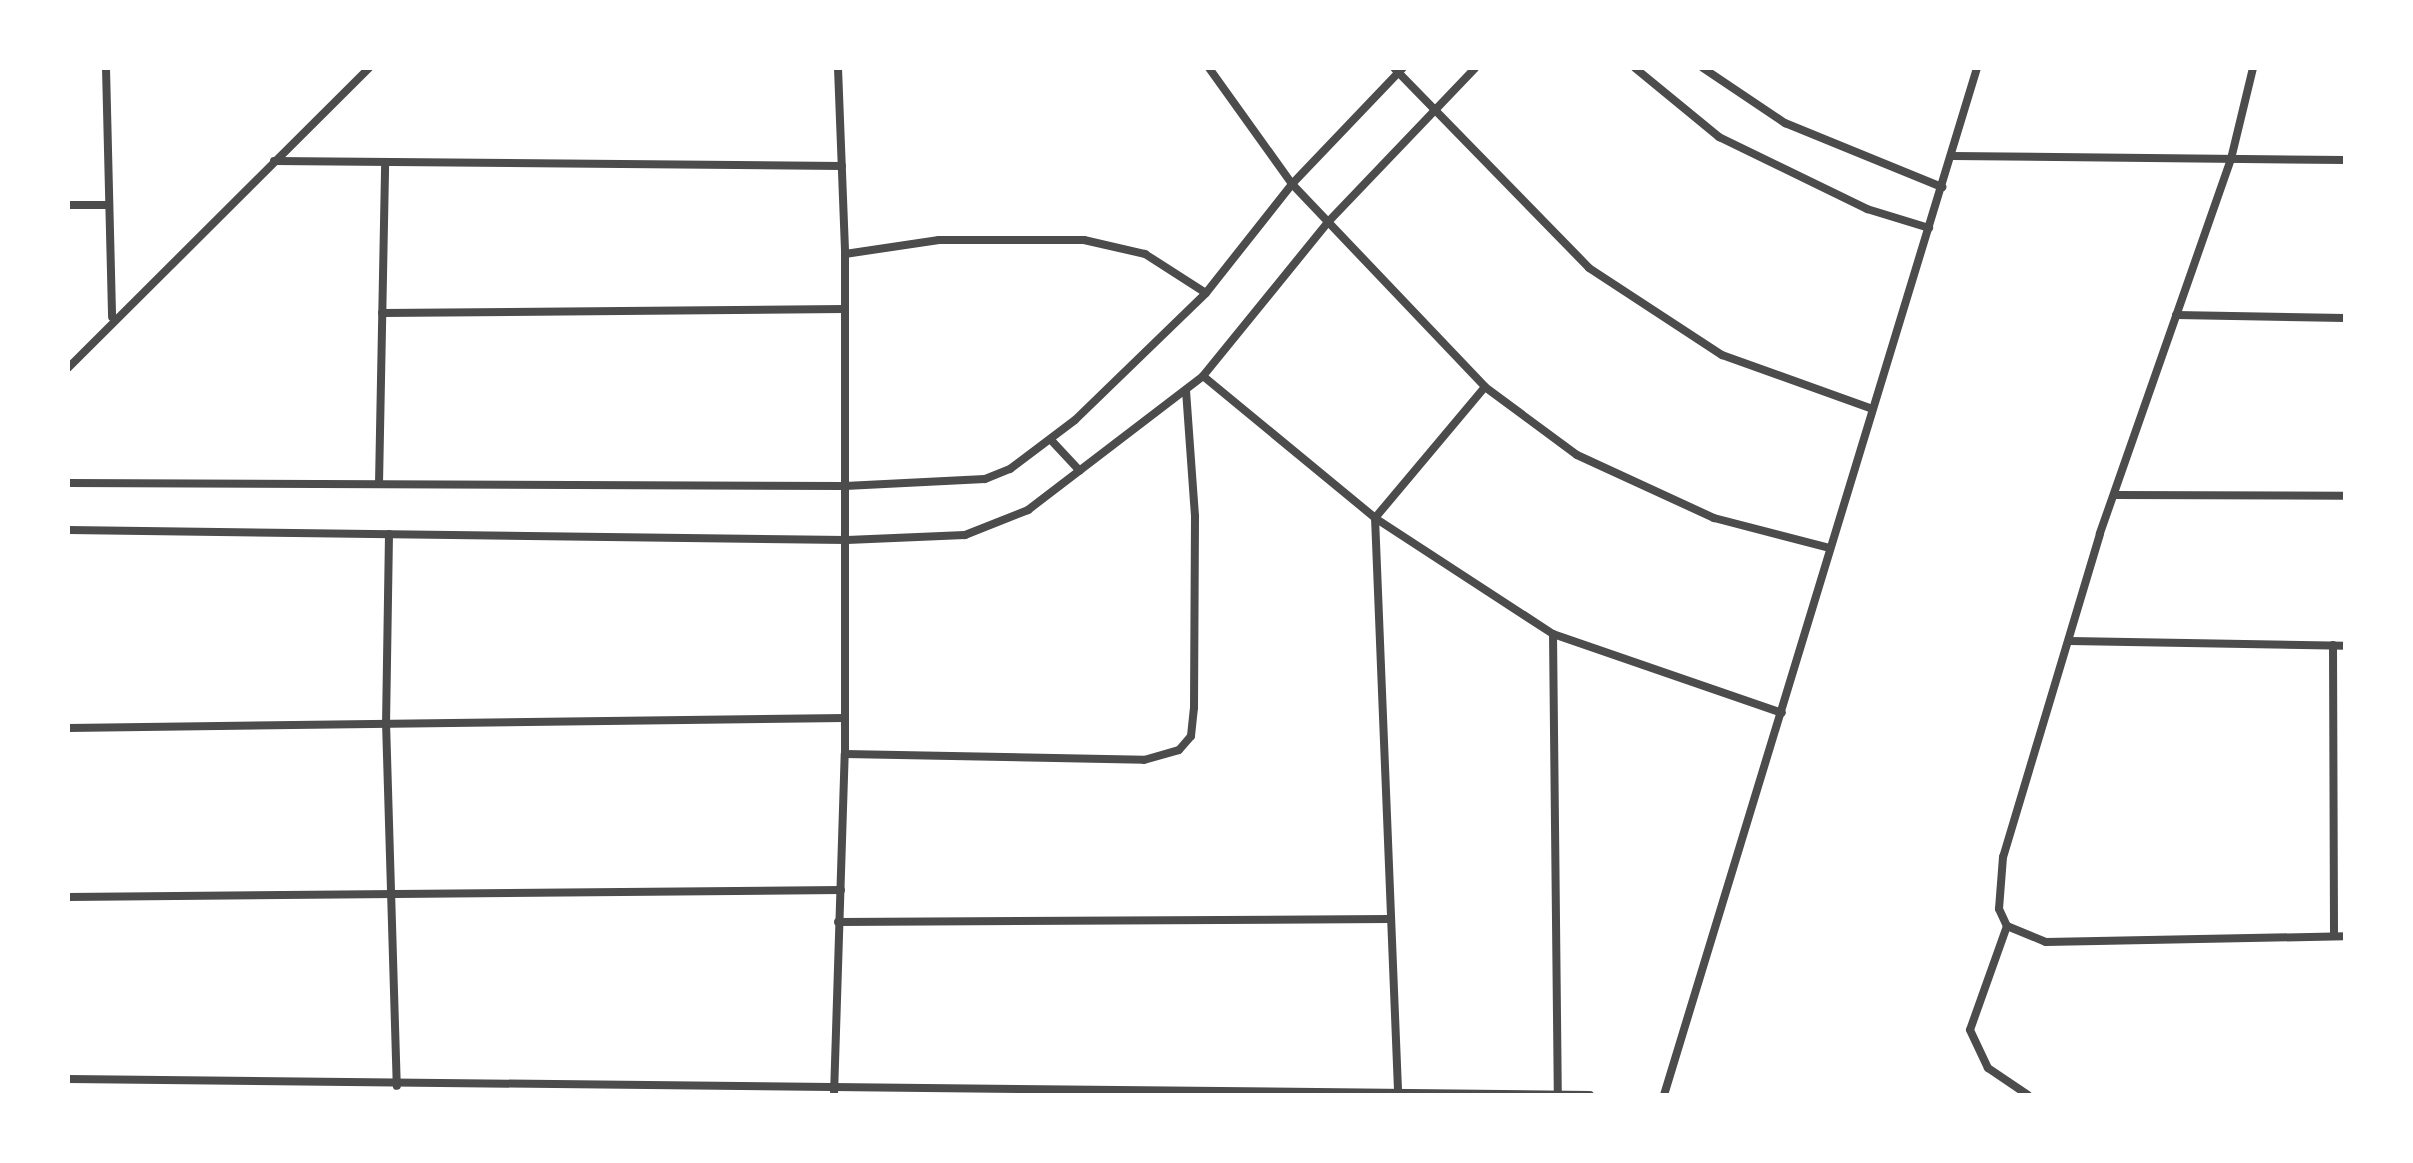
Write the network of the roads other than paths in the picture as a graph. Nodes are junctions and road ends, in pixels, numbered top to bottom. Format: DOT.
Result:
graph roads {
  1 [pos="106,68"];
  2 [pos="369,68"];
  3 [pos="838,68"];
  4 [pos="1209,68"];
  5 [pos="1475,68"];
  6 [pos="1635,68"];
  7 [pos="1703,68"];
  8 [pos="1977,68"];
  9 [pos="2253,68"];
  10 [pos="1399,70"];
  11 [pos="1433,110"];
  12 [pos="1952,156"];
  13 [pos="2231,159"];
  14 [pos="2345,160"];
  15 [pos="274,161"];
  16 [pos="385,162"];
  17 [pos="842,166"];
  18 [pos="1292,184"];
  19 [pos="1942,187"];
  20 [pos="68,205"];
  21 [pos="108,205"];
  22 [pos="1329,221"];
  23 [pos="1929,228"];
  24 [pos="845,254"];
  25 [pos="1206,293"];
  26 [pos="845,309"];
  27 [pos="382,313"];
  28 [pos="2176,315"];
  29 [pos="112,317"];
  30 [pos="2345,318"];
  31 [pos="68,368"];
  32 [pos="1203,376"];
  33 [pos="1485,387"];
  34 [pos="1186,390"];
  35 [pos="1873,409"];
  36 [pos="1051,440"];
  37 [pos="1080,471"];
  38 [pos="68,483"];
  39 [pos="379,484"];
  40 [pos="845,486"];
  41 [pos="2115,495"];
  42 [pos="2345,496"];
  43 [pos="1375,518"];
  44 [pos="68,530"];
  45 [pos="389,534"];
  46 [pos="847,540"];
  47 [pos="1826,547"];
  48 [pos="1553,634"];
  49 [pos="2070,641"];
  50 [pos="2333,645"];
  51 [pos="2345,646"];
  52 [pos="1782,713"];
  53 [pos="845,718"];
  54 [pos="386,722"];
  55 [pos="68,728"];
  56 [pos="845,754"];
  57 [pos="841,890"];
  58 [pos="391,895"];
  59 [pos="68,897"];
  60 [pos="1390,919"];
  61 [pos="838,922"];
  62 [pos="2007,926"];
  63 [pos="2334,936"];
  64 [pos="2345,936"];
  65 [pos="68,1079"];
  66 [pos="397,1086"];
  67 [pos="835,1090"];
  68 [pos="1398,1090"];
  69 [pos="1558,1092"];
  70 [pos="1590,1095"];
  71 [pos="1664,1095"];
  72 [pos="2028,1095"];
  1 -- 21 [label="street"];
  2 -- 15 [label="street"];
  3 -- 17 [label="street"];
  4 -- 18 [label="street"];
  5 -- 11 [label="street"];
  6 -- 23 [label="street"];
  7 -- 19 [label="street"];
  8 -- 12 [label="street"];
  9 -- 13 [label="street"];
  10 -- 11 [label="street"];
  10 -- 18 [label="street"];
  11 -- 22 [label="street"];
  11 -- 35 [label="street"];
  12 -- 13 [label="street"];
  12 -- 19 [label="street"];
  13 -- 14 [label="street"];
  13 -- 28 [label="street"];
  15 -- 16 [label="street"];
  15 -- 29 [label="street"];
  16 -- 17 [label="street"];
  16 -- 27 [label="street"];
  17 -- 24 [label="street"];
  18 -- 22 [label="street"];
  18 -- 25 [label="street"];
  19 -- 23 [label="street"];
  20 -- 21 [label="street"];
  21 -- 29 [label="street"];
  22 -- 32 [label="street"];
  22 -- 33 [label="street"];
  23 -- 35 [label="street"];
  24 -- 25 [label="street"];
  24 -- 26 [label="street"];
  25 -- 36 [label="street"];
  26 -- 27 [label="street"];
  26 -- 40 [label="street"];
  27 -- 39 [label="street"];
  28 -- 30 [label="street"];
  28 -- 41 [label="street"];
  29 -- 31 [label="street"];
  32 -- 34 [label="street"];
  32 -- 43 [label="street"];
  33 -- 43 [label="street"];
  33 -- 47 [label="street"];
  34 -- 37 [label="street"];
  34 -- 56 [label="street"];
  35 -- 47 [label="street"];
  36 -- 37 [label="street"];
  36 -- 40 [label="street"];
  37 -- 46 [label="street"];
  38 -- 39 [label="street"];
  39 -- 40 [label="street"];
  40 -- 46 [label="street"];
  41 -- 42 [label="street"];
  41 -- 49 [label="street"];
  43 -- 48 [label="street"];
  43 -- 60 [label="street"];
  44 -- 45 [label="street"];
  45 -- 46 [label="street"];
  45 -- 54 [label="street"];
  46 -- 53 [label="street"];
  47 -- 52 [label="street"];
  48 -- 52 [label="street"];
  48 -- 69 [label="street"];
  49 -- 50 [label="street"];
  49 -- 62 [label="street"];
  50 -- 51 [label="street"];
  50 -- 63 [label="street"];
  52 -- 71 [label="street"];
  53 -- 54 [label="street"];
  53 -- 56 [label="street"];
  54 -- 55 [label="street"];
  54 -- 58 [label="street"];
  56 -- 57 [label="street"];
  57 -- 58 [label="street"];
  57 -- 61 [label="street"];
  58 -- 59 [label="street"];
  58 -- 66 [label="street"];
  60 -- 61 [label="street"];
  60 -- 68 [label="street"];
  61 -- 67 [label="street"];
  62 -- 63 [label="street"];
  62 -- 72 [label="street"];
  63 -- 64 [label="street"];
  65 -- 66 [label="street"];
  66 -- 67 [label="street"];
  67 -- 68 [label="street"];
  68 -- 69 [label="street"];
  69 -- 70 [label="street"];
}
